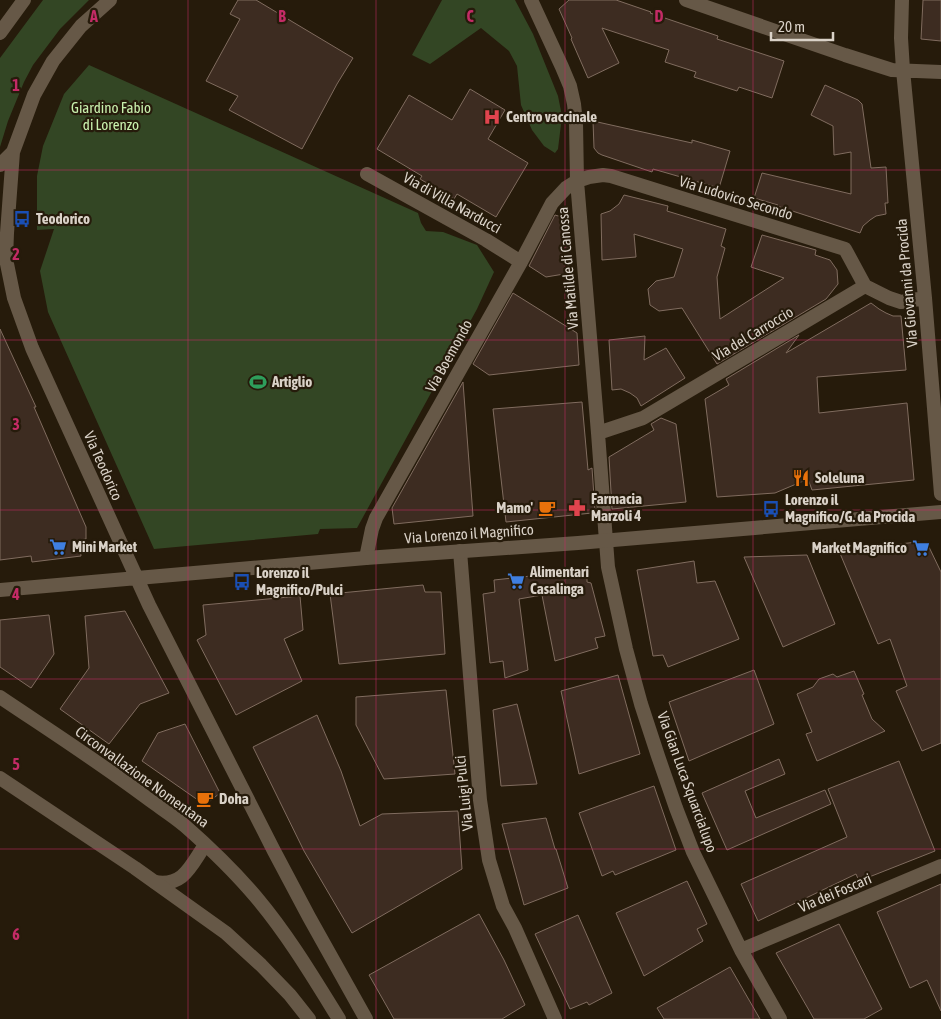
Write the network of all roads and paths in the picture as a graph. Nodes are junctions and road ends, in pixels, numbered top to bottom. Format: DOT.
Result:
graph roads {
  1 [pos="24,0"];
  2 [pos="110,0"];
  3 [pos="531,0"];
  4 [pos="686,0"];
  5 [pos="902,0"];
  6 [pos="101,6"];
  7 [pos="0,33"];
  8 [pos="903,70"];
  9 [pos="941,72"];
  10 [pos="13,152"];
  11 [pos="0,165"];
  12 [pos="367,174"];
  13 [pos="577,181"];
  14 [pos="521,262"];
  15 [pos="865,286"];
  16 [pos="925,298"];
  17 [pos="598,433"];
  18 [pos="941,494"];
  19 [pos="941,512"];
  20 [pos="606,541"];
  21 [pos="460,551"];
  22 [pos="366,558"];
  23 [pos="135,578"];
  24 [pos="0,590"];
  25 [pos="0,697"];
  26 [pos="0,778"];
  27 [pos="206,845"];
  28 [pos="941,866"];
  29 [pos="155,882"];
  30 [pos="741,950"];
  31 [pos="309,1019"];
  32 [pos="339,1019"];
  33 [pos="366,1019"];
  34 [pos="555,1019"];
  35 [pos="780,1019"];
  1 -- 7 [label="street"];
  2 -- 6 [label="street"];
  3 -- 13 [label="street, Via Matilde di Canossa"];
  4 -- 8 [label="street"];
  5 -- 8 [label="street, Via Giovanni da Procida"];
  6 -- 10 [label="street"];
  8 -- 9 [label="street"];
  8 -- 16 [label="street, Via Giovanni da Procida"];
  10 -- 11 [label="street"];
  10 -- 23 [label="street, Via Teodorico"];
  12 -- 14 [label="street, Via di Villa Narducci"];
  13 -- 14 [label="street, Via Boemondo"];
  13 -- 15 [label="street, Via Ludovico Secondo"];
  13 -- 17 [label="street, Via Matilde di Canossa"];
  14 -- 22 [label="street, Via Boemondo"];
  15 -- 16 [label="street"];
  15 -- 17 [label="street, Via del Carroccio"];
  16 -- 18 [label="street, Via Giovanni da Procida"];
  17 -- 20 [label="street, Via Matilde di Canossa"];
  19 -- 20 [label="street, Via Lorenzo il Magnifico"];
  20 -- 21 [label="street, Via Lorenzo il Magnifico"];
  20 -- 30 [label="street, Via Gian Luca Squarcialupo"];
  21 -- 22 [label="street, Via Lorenzo il Magnifico"];
  21 -- 34 [label="street, Via Luigi Pulci"];
  22 -- 23 [label="street, Via Lorenzo il Magnifico"];
  23 -- 24 [label="street, Via Lorenzo il Magnifico"];
  23 -- 33 [label="street, Via Teodorico"];
  25 -- 27 [label="street, Circonvallazione Nomentana"];
  26 -- 29 [label="street"];
  27 -- 29 [label="street"];
  27 -- 32 [label="street, Circonvallazione Nomentana"];
  28 -- 30 [label="street, Via dei Foscari"];
  29 -- 31 [label="street"];
  30 -- 35 [label="street, Via Gian Luca Squarcialupo"];
}
